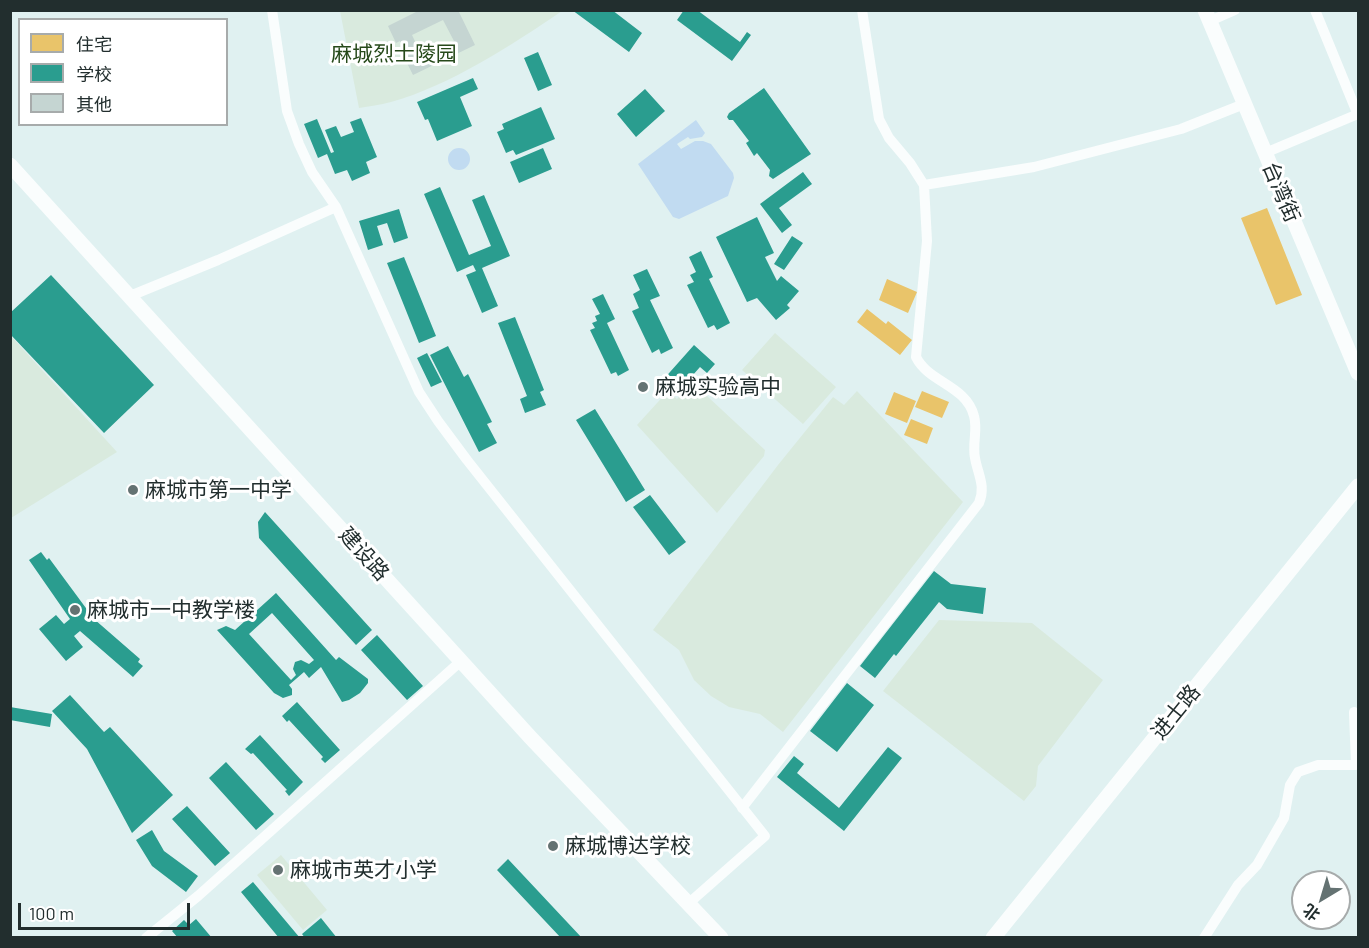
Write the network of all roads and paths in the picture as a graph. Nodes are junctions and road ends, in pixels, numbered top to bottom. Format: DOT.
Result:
graph roads {
  1 [pos="272,10"];
  2 [pos="862,10"];
  3 [pos="1234,10"];
  4 [pos="1315,10"];
  5 [pos="1208,16"];
  6 [pos="1244,104"];
  7 [pos="1358,115"];
  8 [pos="1264,153"];
  9 [pos="10,165"];
  10 [pos="924,185"];
  11 [pos="336,207"];
  12 [pos="130,296"];
  13 [pos="1359,373"];
  14 [pos="1359,486"];
  15 [pos="1359,503"];
  16 [pos="461,661"];
  17 [pos="1354,712"];
  18 [pos="742,808"];
  19 [pos="689,903"];
  20 [pos="146,938"];
  21 [pos="722,938"];
  22 [pos="993,938"];
  23 [pos="1007,938"];
  24 [pos="1204,938"];
  1 -- 11 [label="street"];
  2 -- 10 [label="street"];
  3 -- 5 [label="street"];
  4 -- 7 [label="street"];
  5 -- 6 [label="main road, 台湾街"];
  6 -- 8 [label="main road, 台湾街"];
  6 -- 10 [label="street"];
  7 -- 8 [label="street"];
  8 -- 13 [label="main road, 台湾街"];
  9 -- 12 [label="main road, 建设路"];
  10 -- 18 [label="street"];
  11 -- 12 [label="street"];
  11 -- 18 [label="street"];
  12 -- 16 [label="main road, 建设路"];
  14 -- 22 [label="main road, 进士路"];
  15 -- 23 [label="main road, 进士路"];
  16 -- 19 [label="main road, 建设路"];
  16 -- 20 [label="street"];
  17 -- 24 [label="street"];
  18 -- 19 [label="street"];
  19 -- 21 [label="main road, 建设路"];
}
